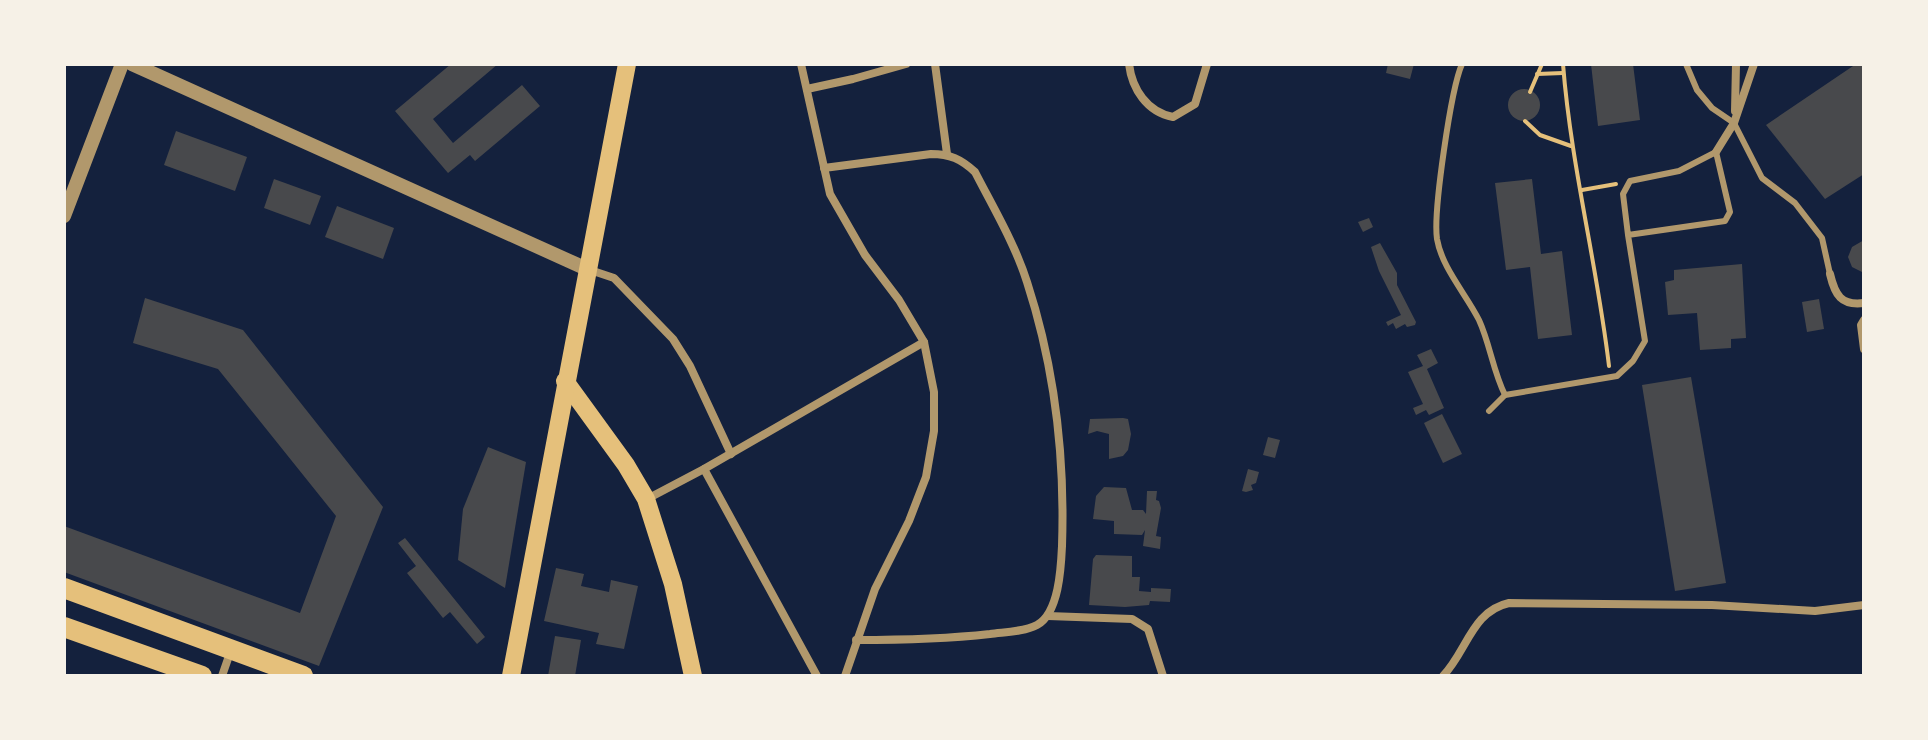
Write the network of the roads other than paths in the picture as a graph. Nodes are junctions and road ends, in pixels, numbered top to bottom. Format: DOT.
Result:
graph roads {
  1 [pos="122,64"];
  2 [pos="132,64"];
  3 [pos="627,64"];
  4 [pos="801,64"];
  5 [pos="906,64"];
  6 [pos="935,64"];
  7 [pos="1129,64"];
  8 [pos="1207,64"];
  9 [pos="1462,64"];
  10 [pos="1686,64"];
  11 [pos="1736,64"];
  12 [pos="1754,64"];
  13 [pos="807,89"];
  14 [pos="1734,123"];
  15 [pos="1716,152"];
  16 [pos="947,154"];
  17 [pos="824,168"];
  18 [pos="64,216"];
  19 [pos="1628,235"];
  20 [pos="587,269"];
  21 [pos="1830,274"];
  22 [pos="1864,303"];
  23 [pos="1864,320"];
  24 [pos="924,342"];
  25 [pos="1864,349"];
  26 [pos="565,381"];
  27 [pos="1505,395"];
  28 [pos="1489,411"];
  29 [pos="731,454"];
  30 [pos="704,469"];
  31 [pos="646,499"];
  32 [pos="64,588"];
  33 [pos="1864,605"];
  34 [pos="1048,616"];
  35 [pos="64,627"];
  36 [pos="856,640"];
  37 [pos="231,650"];
  38 [pos="202,676"];
  39 [pos="222,676"];
  40 [pos="303,676"];
  41 [pos="511,676"];
  42 [pos="693,676"];
  43 [pos="817,676"];
  44 [pos="845,676"];
  45 [pos="1163,676"];
  46 [pos="1443,676"];
  1 -- 18 [label="street"];
  2 -- 20 [label="street"];
  3 -- 20 [label="main road"];
  4 -- 13 [label="street"];
  5 -- 13 [label="street"];
  6 -- 16 [label="street"];
  7 -- 8 [label="street"];
  9 -- 27 [label="lane"];
  10 -- 14 [label="lane"];
  11 -- 14 [label="street"];
  12 -- 14 [label="street"];
  13 -- 17 [label="street"];
  14 -- 15 [label="street"];
  14 -- 21 [label="lane"];
  15 -- 19 [label="lane"];
  15 -- 19 [label="lane"];
  16 -- 17 [label="street"];
  16 -- 34 [label="street"];
  17 -- 24 [label="street"];
  19 -- 27 [label="lane"];
  20 -- 26 [label="main road"];
  20 -- 29 [label="street"];
  21 -- 22 [label="street"];
  23 -- 25 [label="street"];
  24 -- 29 [label="street"];
  24 -- 36 [label="street"];
  26 -- 31 [label="main road"];
  26 -- 41 [label="main road"];
  27 -- 28 [label="lane"];
  29 -- 30 [label="street"];
  30 -- 31 [label="street"];
  30 -- 43 [label="street"];
  31 -- 42 [label="main road"];
  32 -- 37 [label="highway"];
  33 -- 46 [label="street"];
  34 -- 36 [label="street"];
  34 -- 45 [label="street"];
  35 -- 38 [label="highway"];
  36 -- 44 [label="street"];
  37 -- 39 [label="street"];
  37 -- 40 [label="highway"];
}
